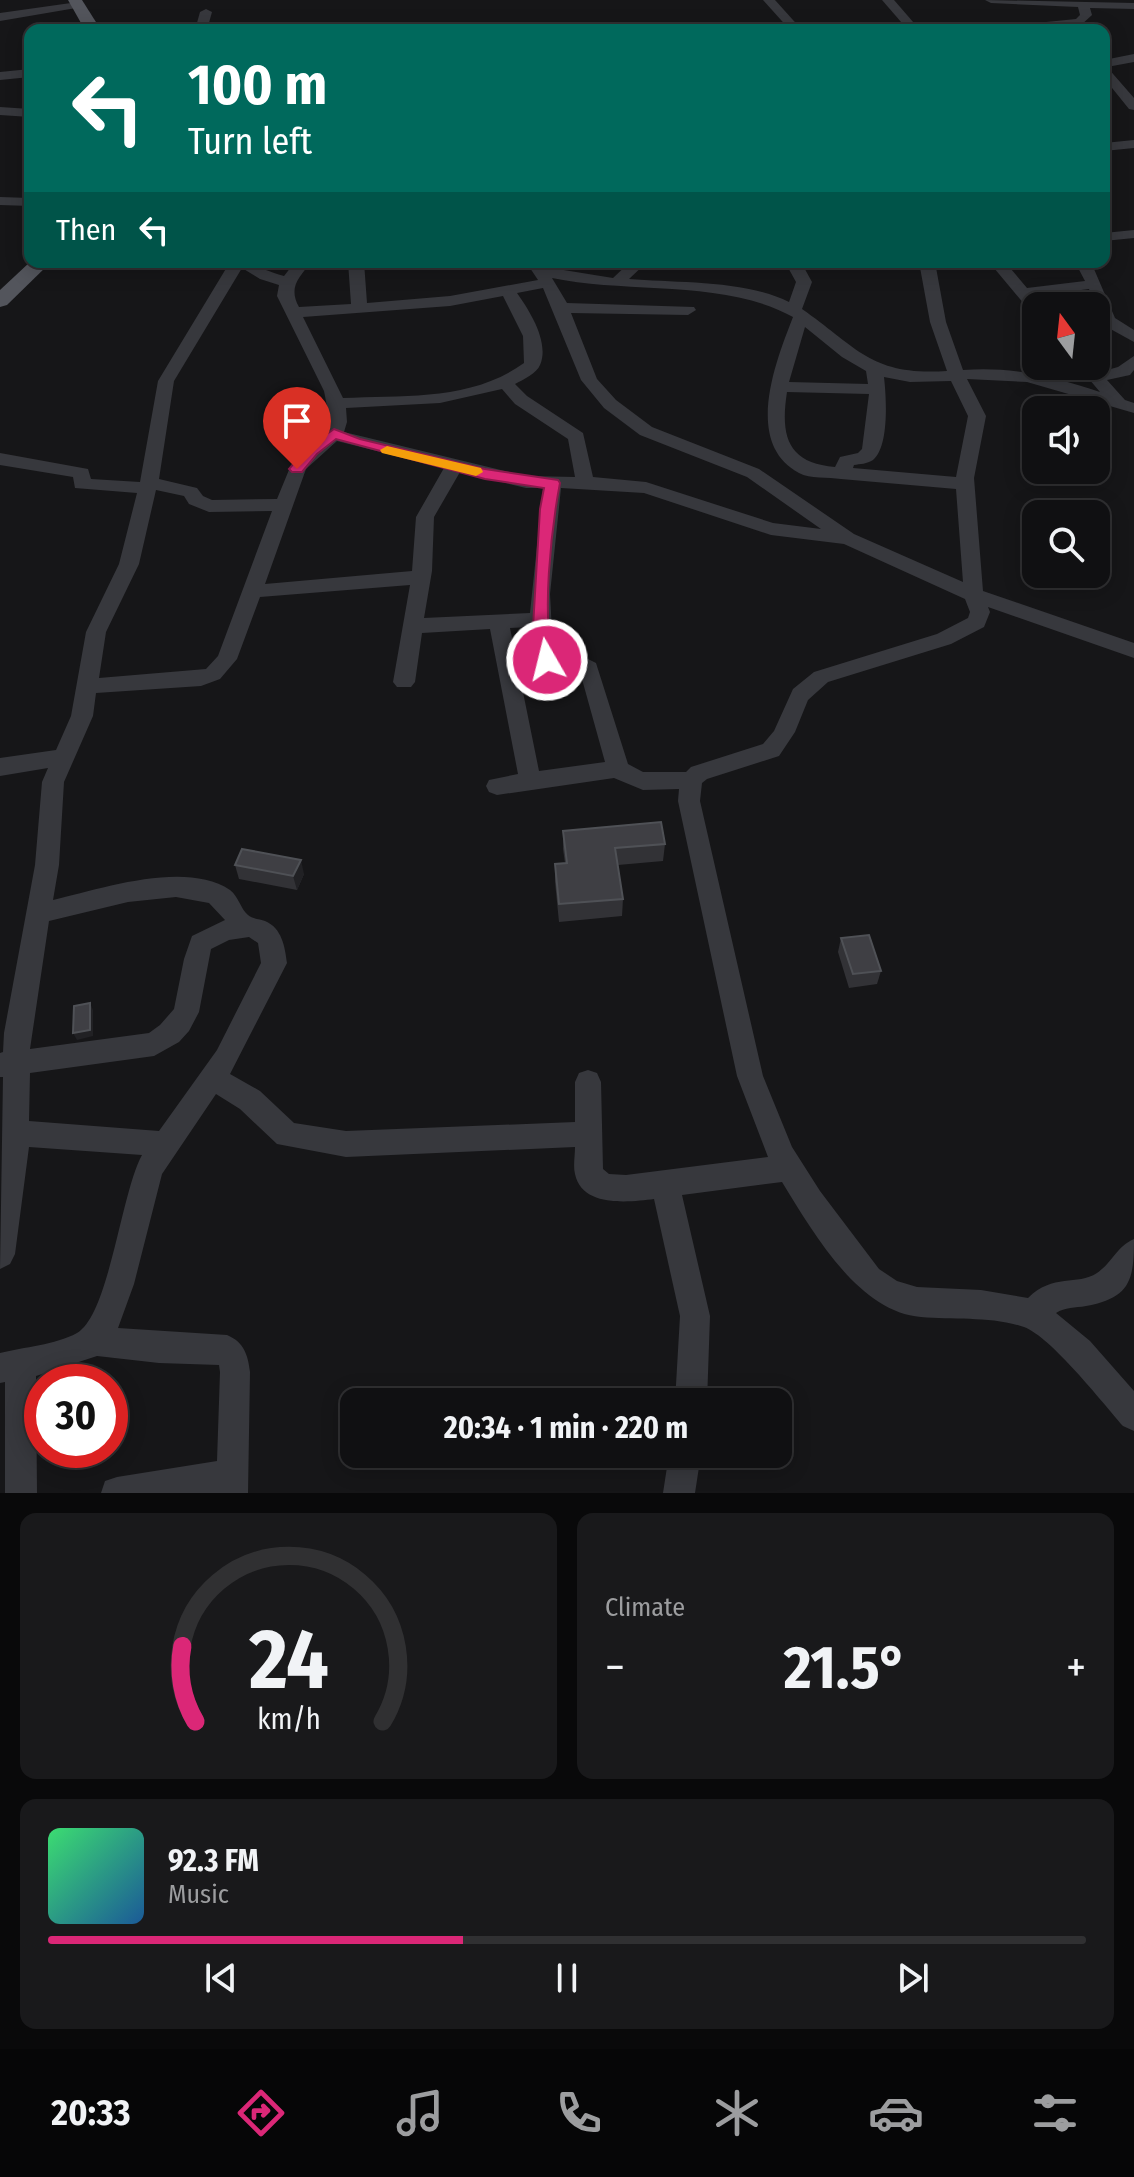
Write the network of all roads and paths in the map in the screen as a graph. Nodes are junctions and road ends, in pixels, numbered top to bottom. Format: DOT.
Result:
graph roads {
  1 [pos="769,0"];
  2 [pos="888,0"];
  3 [pos="991,0"];
  4 [pos="77,2"];
  5 [pos="1083,5"];
  6 [pos="1134,6"];
  7 [pos="206,12"];
  8 [pos="0,17"];
  9 [pos="90,24"];
  10 [pos="203,24"];
  11 [pos="791,24"];
  12 [pos="909,24"];
  13 [pos="1064,24"];
  14 [pos="1134,58"];
  15 [pos="1110,65"];
  16 [pos="24,74"];
  17 [pos="1110,75"];
  18 [pos="0,76"];
  19 [pos="1134,106"];
  20 [pos="0,111"];
  21 [pos="24,113"];
  22 [pos="1134,144"];
  23 [pos="1110,146"];
  24 [pos="0,201"];
  25 [pos="24,202"];
  26 [pos="1134,234"];
  27 [pos="1110,236"];
  28 [pos="35,268"];
  29 [pos="234,268"];
  30 [pos="253,268"];
  31 [pos="298,268"];
  32 [pos="356,268"];
  33 [pos="632,268"];
  34 [pos="796,268"];
  35 [pos="928,268"];
  36 [pos="1002,268"];
  37 [pos="1086,268"];
  38 [pos="539,272"];
  39 [pos="287,282"];
  40 [pos="615,284"];
  41 [pos="1095,284"];
  42 [pos="507,290"];
  43 [pos="1022,292"];
  44 [pos="1031,292"];
  45 [pos="1096,292"];
  46 [pos="0,301"];
  47 [pos="359,308"];
  48 [pos="561,308"];
  49 [pos="688,310"];
  50 [pos="293,312"];
  51 [pos="797,314"];
  52 [pos="1110,326"];
  53 [pos="1134,337"];
  54 [pos="1134,361"];
  55 [pos="874,369"];
  56 [pos="1110,371"];
  57 [pos="956,374"];
  58 [pos="1099,380"];
  59 [pos="506,383"];
  60 [pos="779,387"];
  61 [pos="879,389"];
  62 [pos="337,403"];
  63 [pos="1127,406"];
  64 [pos="1134,420"];
  65 [pos="334,434"];
  66 [pos="0,459"];
  67 [pos="455,466"];
  68 [pos="842,473"];
  69 [pos="553,483"];
  70 [pos="585,483"];
  71 [pos="965,484"];
  72 [pos="148,485"];
  73 [pos="283,505"];
  74 [pos="847,538"];
  75 [pos="421,577"];
  76 [pos="252,591"];
  77 [pos="974,595"];
  78 [pos="541,619"];
  79 [pos="499,621"];
  80 [pos="412,626"];
  81 [pos="1134,651"];
  82 [pos="404,682"];
  83 [pos="89,686"];
  84 [pos="64,757"];
  85 [pos="0,767"];
  86 [pos="618,769"];
  87 [pos="691,780"];
  88 [pos="530,781"];
  89 [pos="497,786"];
  90 [pos="37,914"];
  91 [pos="240,924"];
  92 [pos="8,1064"];
  93 [pos="213,1078"];
  94 [pos="588,1082"];
  95 [pos="15,1133"];
  96 [pos="588,1134"];
  97 [pos="165,1144"];
  98 [pos="789,1168"];
  99 [pos="665,1183"];
  100 [pos="0,1254"];
  101 [pos="1134,1254"];
  102 [pos="1033,1314"];
  103 [pos="94,1340"];
  104 [pos="10,1365"];
  105 [pos="692,1388"];
  106 [pos="1134,1415"];
  107 [pos="10,1452"];
  108 [pos="683,1468"];
  109 [pos="232,1484"];
  110 [pos="21,1493"];
  111 [pos="117,1493"];
  112 [pos="679,1493"];
  1 -- 11 [label="street"];
  2 -- 12 [label="street"];
  3 -- 5 [label="street"];
  4 -- 8 [label="street"];
  4 -- 9 [label="main road"];
  5 -- 6 [label="street"];
  5 -- 13 [label="street"];
  7 -- 10 [label="street"];
  14 -- 15 [label="street"];
  16 -- 18 [label="street"];
  17 -- 19 [label="street"];
  20 -- 21 [label="street"];
  22 -- 23 [label="street"];
  24 -- 25 [label="street"];
  26 -- 27 [label="street"];
  28 -- 46 [label="main road"];
  29 -- 72 [label="street"];
  30 -- 39 [label="street"];
  31 -- 39 [label="street"];
  32 -- 47 [label="street"];
  33 -- 40 [label="street"];
  34 -- 51 [label="street"];
  35 -- 57 [label="street"];
  36 -- 43 [label="street"];
  37 -- 41 [label="street"];
  38 -- 40 [label="street"];
  38 -- 42 [label="street"];
  38 -- 48 [label="street"];
  39 -- 50 [label="street"];
  40 -- 51 [label="street"];
  41 -- 44 [label="street"];
  41 -- 45 [label="street"];
  42 -- 47 [label="street"];
  42 -- 59 [label="street"];
  47 -- 50 [label="street"];
  48 -- 49 [label="street"];
  48 -- 74 [label="street"];
  50 -- 62 [label="street"];
  51 -- 55 [label="street"];
  51 -- 60 [label="street"];
  52 -- 53 [label="street"];
  54 -- 56 [label="street"];
  55 -- 57 [label="street"];
  55 -- 61 [label="street"];
  57 -- 63 [label="street"];
  57 -- 71 [label="street"];
  58 -- 63 [label="street"];
  59 -- 62 [label="street"];
  59 -- 70 [label="street"];
  60 -- 61 [label="street"];
  60 -- 68 [label="street"];
  61 -- 68 [label="street"];
  62 -- 65 [label="street"];
  63 -- 64 [label="street"];
  65 -- 67 [label="street"];
  65 -- 73 [label="street"];
  66 -- 72 [label="street"];
  67 -- 69 [label="street"];
  67 -- 75 [label="street"];
  68 -- 71 [label="street"];
  69 -- 70 [label="street"];
  69 -- 78 [label="street"];
  70 -- 74 [label="street"];
  71 -- 77 [label="street"];
  72 -- 73 [label="street"];
  72 -- 83 [label="street"];
  73 -- 76 [label="street"];
  74 -- 77 [label="street"];
  75 -- 76 [label="street"];
  75 -- 80 [label="street"];
  76 -- 83 [label="street"];
  77 -- 81 [label="street"];
  77 -- 87 [label="street"];
  78 -- 79 [label="street"];
  78 -- 86 [label="street"];
  79 -- 80 [label="street"];
  79 -- 88 [label="street"];
  80 -- 82 [label="street"];
  83 -- 84 [label="street"];
  84 -- 85 [label="street"];
  84 -- 90 [label="street"];
  86 -- 87 [label="street"];
  86 -- 88 [label="street"];
  87 -- 98 [label="street"];
  88 -- 89 [label="street"];
  90 -- 91 [label="street"];
  90 -- 92 [label="street"];
  91 -- 92 [label="street"];
  91 -- 93 [label="street"];
  92 -- 95 [label="street"];
  93 -- 96 [label="street"];
  93 -- 97 [label="street"];
  94 -- 96 [label="street"];
  95 -- 97 [label="street"];
  95 -- 100 [label="street"];
  96 -- 99 [label="street"];
  97 -- 103 [label="street"];
  98 -- 99 [label="street"];
  98 -- 102 [label="street"];
  99 -- 105 [label="street"];
  101 -- 102 [label="street"];
  102 -- 106 [label="street"];
  103 -- 104 [label="street"];
  103 -- 109 [label="street"];
  104 -- 107 [label="street"];
  107 -- 110 [label="street"];
  108 -- 112 [label="street"];
  109 -- 111 [label="street"];
}
